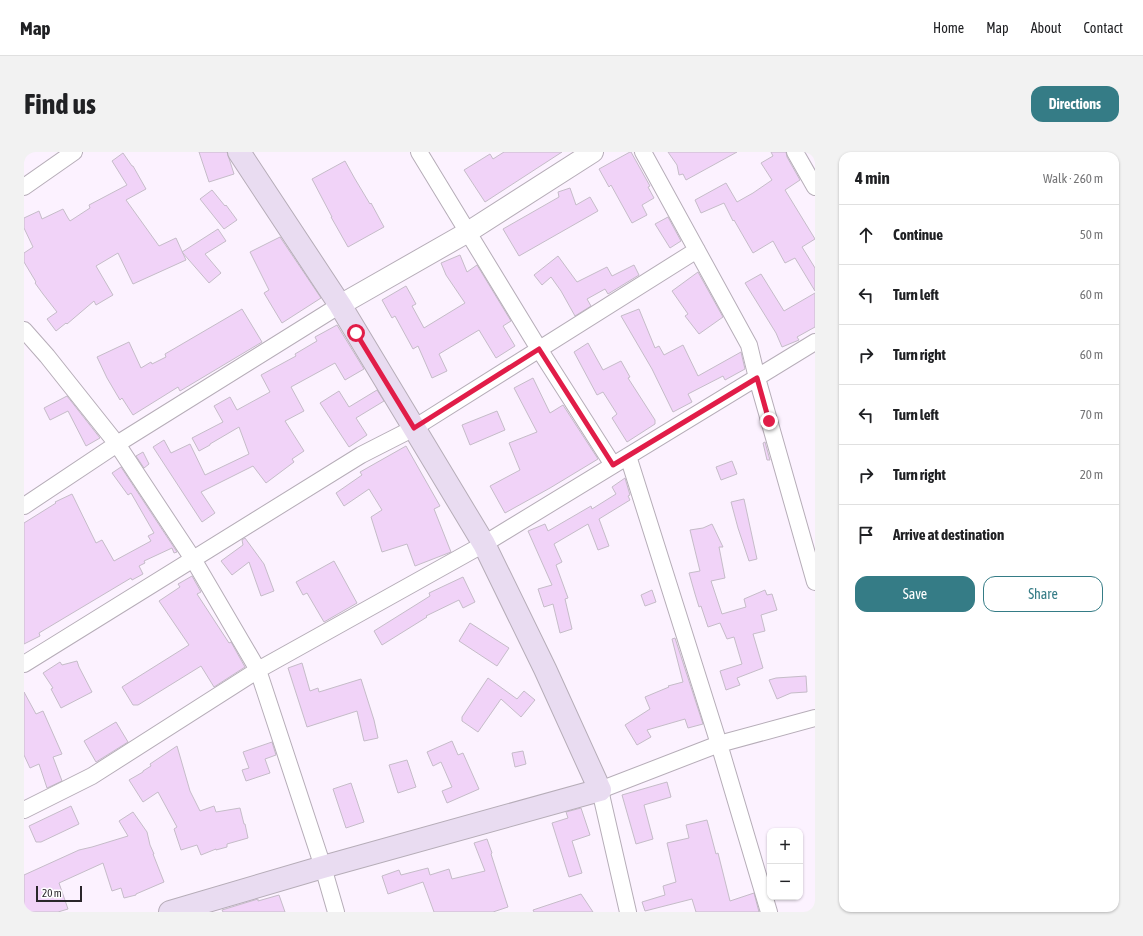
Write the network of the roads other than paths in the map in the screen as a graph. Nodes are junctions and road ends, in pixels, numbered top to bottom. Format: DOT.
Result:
graph roads {
  1 [pos="74,152"];
  2 [pos="239,152"];
  3 [pos="418,152"];
  4 [pos="593,152"];
  5 [pos="643,152"];
  6 [pos="795,152"];
  7 [pos="24,187"];
  8 [pos="815,187"];
  9 [pos="468,232"];
  10 [pos="697,250"];
  11 [pos="340,306"];
  12 [pos="24,330"];
  13 [pos="815,342"];
  14 [pos="539,349"];
  15 [pos="757,378"];
  16 [pos="414,428"];
  17 [pos="117,444"];
  18 [pos="628,456"];
  19 [pos="613,465"];
  20 [pos="24,506"];
  21 [pos="484,544"];
  22 [pos="193,560"];
  23 [pos="815,582"];
  24 [pos="24,664"];
  25 [pos="258,670"];
  26 [pos="815,718"];
  27 [pos="720,744"];
  28 [pos="600,790"];
  29 [pos="24,810"];
  30 [pos="323,867"];
  31 [pos="170,912"];
  32 [pos="336,912"];
  33 [pos="628,912"];
  34 [pos="769,912"];
  1 -- 7 [label="street"];
  2 -- 11 [label="main road"];
  3 -- 9 [label="street"];
  4 -- 9 [label="street"];
  5 -- 10 [label="street"];
  6 -- 8 [label="street"];
  9 -- 11 [label="street"];
  9 -- 14 [label="street"];
  10 -- 14 [label="street"];
  10 -- 15 [label="street"];
  11 -- 16 [label="main road"];
  11 -- 17 [label="street"];
  12 -- 17 [label="street"];
  13 -- 15 [label="street"];
  14 -- 16 [label="street"];
  14 -- 19 [label="street"];
  15 -- 18 [label="street"];
  15 -- 23 [label="street"];
  16 -- 21 [label="main road"];
  16 -- 22 [label="street"];
  17 -- 20 [label="street"];
  17 -- 22 [label="street"];
  18 -- 19 [label="street"];
  18 -- 27 [label="street"];
  19 -- 21 [label="street"];
  21 -- 25 [label="street"];
  21 -- 28 [label="main road"];
  22 -- 24 [label="street"];
  22 -- 25 [label="street"];
  25 -- 29 [label="street"];
  25 -- 30 [label="street"];
  26 -- 27 [label="street"];
  27 -- 28 [label="street"];
  27 -- 34 [label="street"];
  28 -- 30 [label="main road"];
  28 -- 33 [label="street"];
  30 -- 31 [label="main road"];
  30 -- 32 [label="street"];
}
